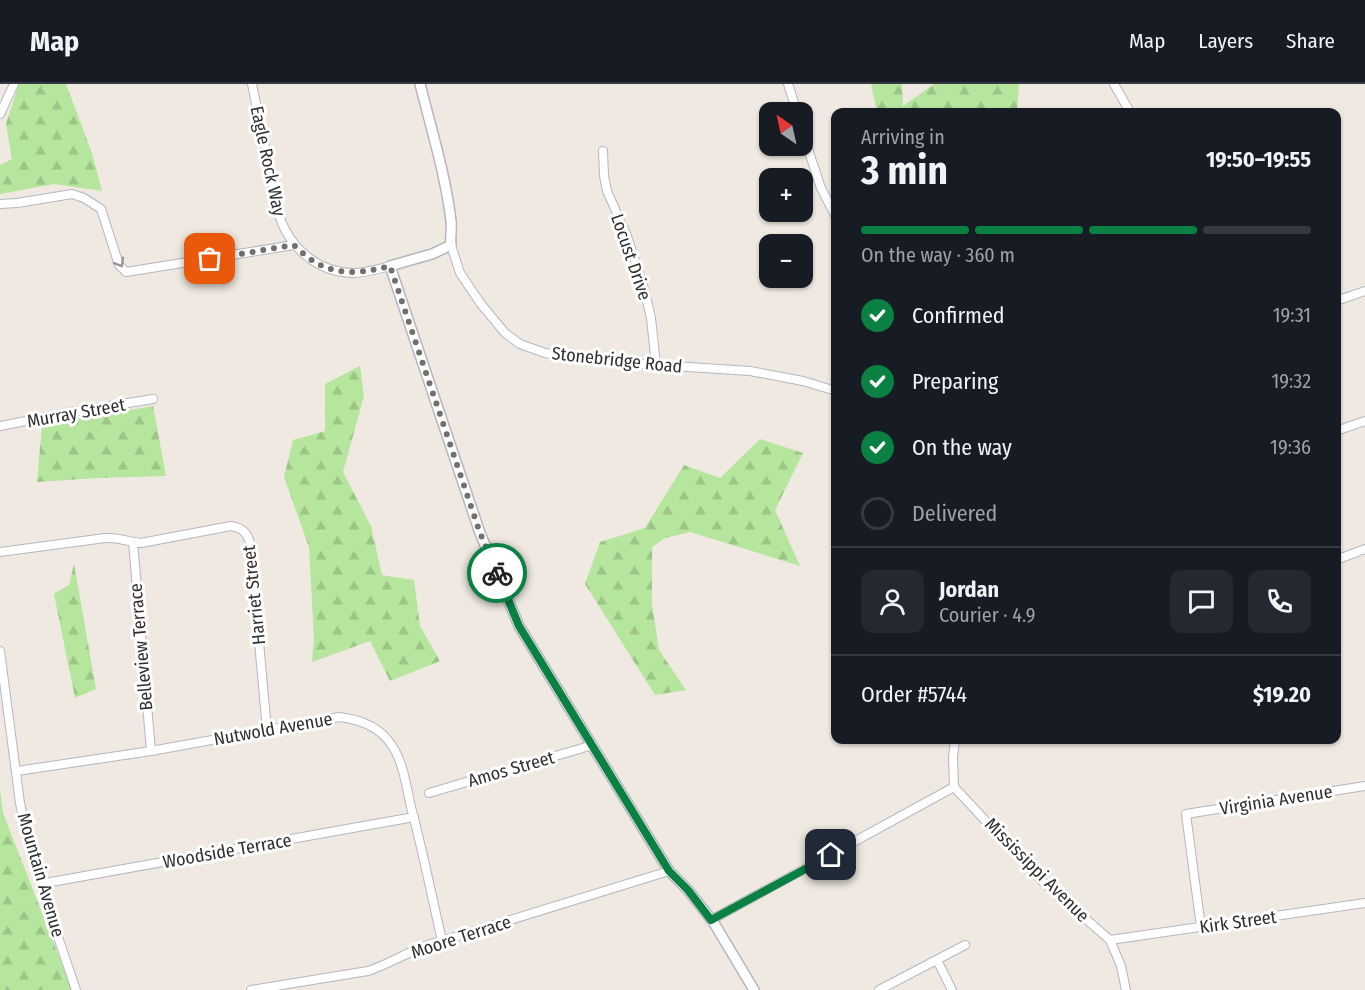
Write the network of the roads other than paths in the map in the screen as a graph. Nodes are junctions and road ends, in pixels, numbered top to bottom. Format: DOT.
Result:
graph roads {
  1 [pos="14,84"];
  2 [pos="252,84"];
  3 [pos="420,84"];
  4 [pos="788,84"];
  5 [pos="1114,84"];
  6 [pos="794,102"];
  7 [pos="1128,108"];
  8 [pos="0,114"];
  9 [pos="603,151"];
  10 [pos="810,156"];
  11 [pos="0,204"];
  12 [pos="831,207"];
  13 [pos="294,245"];
  14 [pos="451,245"];
  15 [pos="390,266"];
  16 [pos="1365,291"];
  17 [pos="1341,299"];
  18 [pos="656,364"];
  19 [pos="831,389"];
  20 [pos="153,399"];
  21 [pos="1365,421"];
  22 [pos="0,426"];
  23 [pos="1341,429"];
  24 [pos="132,543"];
  25 [pos="1365,549"];
  26 [pos="0,552"];
  27 [pos="1341,558"];
  28 [pos="0,651"];
  29 [pos="267,730"];
  30 [pos="955,744"];
  31 [pos="593,745"];
  32 [pos="151,751"];
  33 [pos="17,771"];
  34 [pos="954,786"];
  35 [pos="1365,786"];
  36 [pos="429,793"];
  37 [pos="414,817"];
  38 [pos="669,871"];
  39 [pos="40,884"];
  40 [pos="1365,903"];
  41 [pos="711,920"];
  42 [pos="1201,927"];
  43 [pos="1110,940"];
  44 [pos="442,941"];
  45 [pos="965,945"];
  46 [pos="937,960"];
  47 [pos="76,990"];
  48 [pos="250,990"];
  49 [pos="754,990"];
  50 [pos="879,990"];
  51 [pos="952,990"];
  52 [pos="1126,990"];
  1 -- 8 [label="street"];
  2 -- 13 [label="street, Eagle Rock Way"];
  3 -- 14 [label="street"];
  4 -- 6 [label="street"];
  5 -- 7 [label="street"];
  9 -- 18 [label="street, Locust Drive"];
  10 -- 12 [label="street"];
  11 -- 13 [label="street, one-way"];
  13 -- 15 [label="street, Eagle Rock Way"];
  14 -- 15 [label="street, Eagle Rock Way"];
  14 -- 18 [label="street, Stonebridge Road"];
  15 -- 31 [label="street"];
  16 -- 17 [label="street"];
  18 -- 19 [label="street, Stonebridge Road"];
  20 -- 22 [label="street, Murray Street"];
  21 -- 23 [label="street"];
  24 -- 26 [label="street, Harriet Street"];
  24 -- 29 [label="street, Harriet Street"];
  24 -- 32 [label="street, Belleview Terrace"];
  25 -- 27 [label="street"];
  28 -- 33 [label="street, Mountain Avenue"];
  29 -- 32 [label="street, Nutwold Avenue"];
  29 -- 37 [label="street, Nutwold Avenue"];
  30 -- 34 [label="street"];
  31 -- 36 [label="street, Amos Street"];
  31 -- 38 [label="street"];
  32 -- 33 [label="street, Nutwold Avenue"];
  33 -- 39 [label="street, Mountain Avenue"];
  34 -- 41 [label="street"];
  34 -- 43 [label="street, Mississippi Avenue"];
  35 -- 42 [label="street, Virginia Avenue"];
  37 -- 39 [label="street, Woodside Terrace"];
  37 -- 44 [label="street, Nutwold Avenue"];
  38 -- 41 [label="street"];
  38 -- 44 [label="street, Moore Terrace"];
  39 -- 47 [label="street, Mountain Avenue"];
  40 -- 42 [label="street, Kirk Street"];
  41 -- 49 [label="street"];
  42 -- 43 [label="street, Kirk Street"];
  43 -- 52 [label="street, Mississippi Avenue"];
  44 -- 48 [label="street, Moore Terrace"];
  45 -- 46 [label="street"];
  46 -- 50 [label="street"];
  46 -- 51 [label="street"];
}
